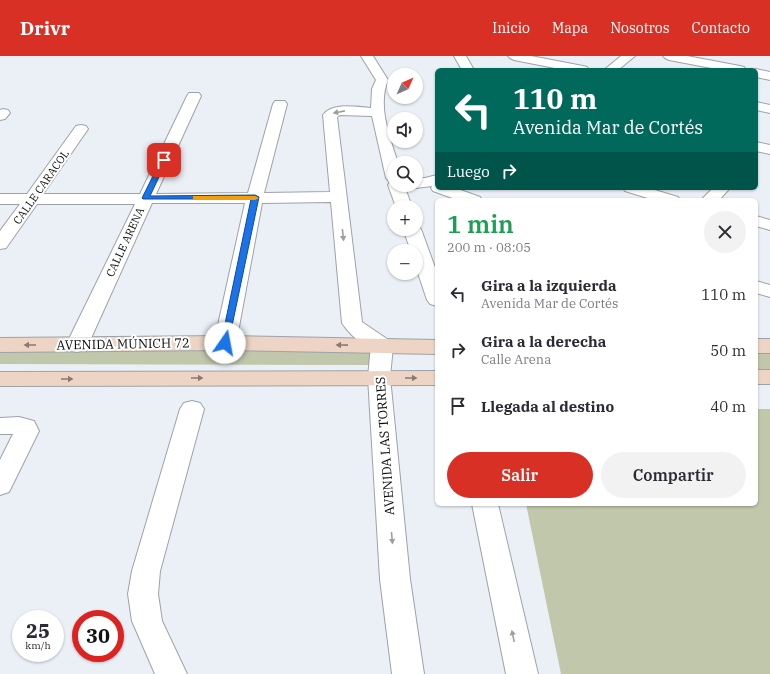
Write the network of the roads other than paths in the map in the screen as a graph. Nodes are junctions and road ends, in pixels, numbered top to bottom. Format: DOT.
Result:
graph roads {
  1 [pos="367,56"];
  2 [pos="460,56"];
  3 [pos="514,56"];
  4 [pos="629,56"];
  5 [pos="669,56"];
  6 [pos="467,68"];
  7 [pos="573,68"];
  8 [pos="613,68"];
  9 [pos="730,68"];
  10 [pos="758,73"];
  11 [pos="770,76"];
  12 [pos="194,96"];
  13 [pos="280,104"];
  14 [pos="758,106"];
  15 [pos="770,109"];
  16 [pos="377,112"];
  17 [pos="81,129"];
  18 [pos="758,147"];
  19 [pos="770,150"];
  20 [pos="388,156"];
  21 [pos="447,190"];
  22 [pos="638,190"];
  23 [pos="720,190"];
  24 [pos="339,195"];
  25 [pos="255,197"];
  26 [pos="146,198"];
  27 [pos="469,198"];
  28 [pos="665,198"];
  29 [pos="711,198"];
  30 [pos="0,199"];
  31 [pos="32,199"];
  32 [pos="758,222"];
  33 [pos="770,225"];
  34 [pos="414,236"];
  35 [pos="0,244"];
  36 [pos="758,288"];
  37 [pos="770,291"];
  38 [pos="435,294"];
  39 [pos="225,343"];
  40 [pos="0,345"];
  41 [pos="77,345"];
  42 [pos="382,346"];
  43 [pos="758,346"];
  44 [pos="770,346"];
  45 [pos="435,347"];
  46 [pos="379,377"];
  47 [pos="758,377"];
  48 [pos="770,377"];
  49 [pos="435,378"];
  50 [pos="0,379"];
  51 [pos="192,409"];
  52 [pos="0,426"];
  53 [pos="0,485"];
  54 [pos="484,506"];
  55 [pos="171,674"];
  56 [pos="408,674"];
  57 [pos="522,674"];
  1 -- 16 [label="street"];
  2 -- 6 [label="street"];
  3 -- 7 [label="street"];
  4 -- 8 [label="street"];
  5 -- 9 [label="street"];
  10 -- 11 [label="street"];
  12 -- 26 [label="street, CALLE ARENA"];
  13 -- 25 [label="street"];
  14 -- 15 [label="street"];
  16 -- 20 [label="street"];
  16 -- 24 [label="street, one-way"];
  17 -- 31 [label="street, CALLE CARACOL"];
  18 -- 19 [label="street"];
  21 -- 27 [label="street"];
  22 -- 28 [label="street"];
  23 -- 29 [label="street"];
  24 -- 25 [label="street"];
  24 -- 42 [label="street, one-way"];
  25 -- 26 [label="street"];
  25 -- 39 [label="street"];
  26 -- 31 [label="street"];
  26 -- 41 [label="street, CALLE ARENA"];
  30 -- 31 [label="street"];
  31 -- 35 [label="street, CALLE CARACOL"];
  32 -- 33 [label="street"];
  34 -- 38 [label="street"];
  36 -- 37 [label="street"];
  39 -- 41 [label="main road, AVENIDA MÚNICH 72"];
  42 -- 39 [label="main road, AVENIDA MÚNICH 72, one-way"];
  41 -- 40 [label="main road, AVENIDA MÚNICH 72, one-way"];
  42 -- 45 [label="main road, AVENIDA MÚNICH 72"];
  42 -- 46 [label="street, AVENIDA LAS TORRES"];
  43 -- 44 [label="main road"];
  46 -- 49 [label="main road, one-way"];
  50 -- 46 [label="main road, one-way"];
  46 -- 56 [label="street, AVENIDA LAS TORRES, one-way"];
  47 -- 48 [label="main road"];
  51 -- 55 [label="street"];
  52 -- 53 [label="street"];
  57 -- 54 [label="street, one-way"];
}
